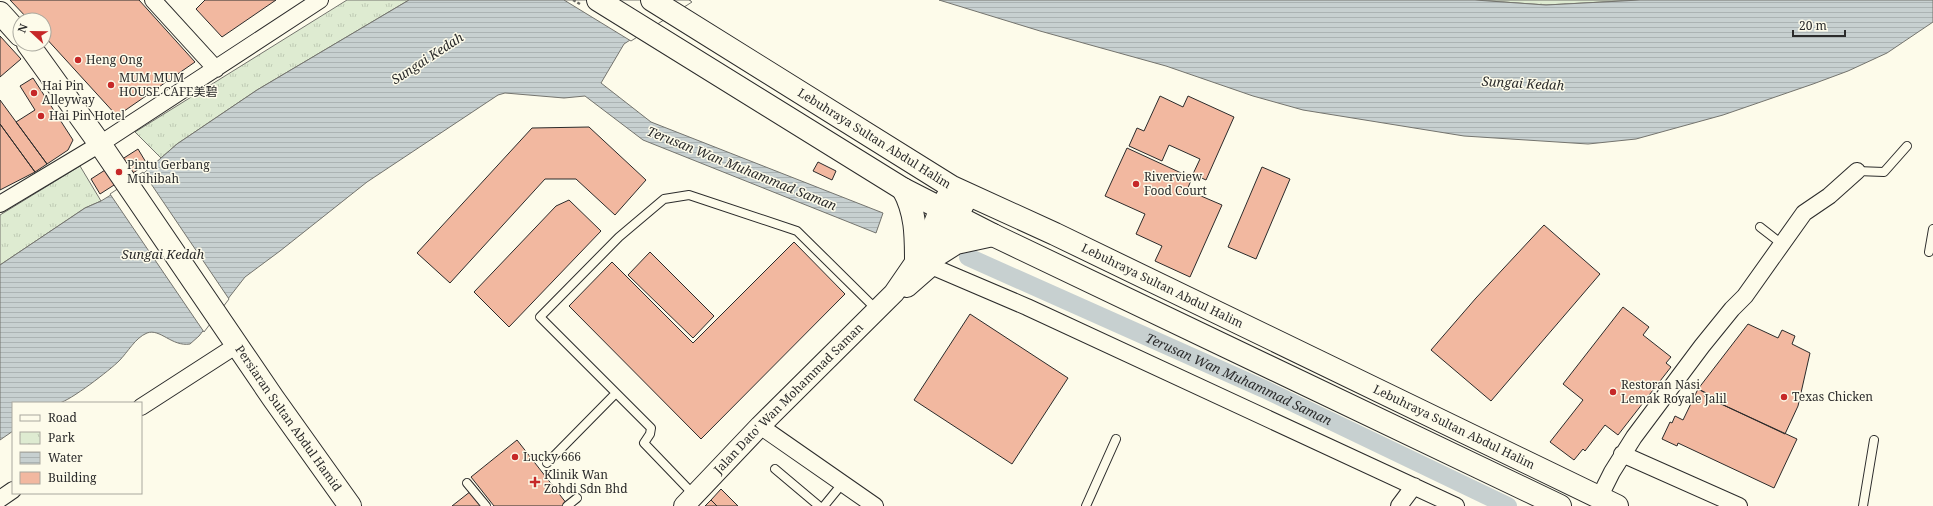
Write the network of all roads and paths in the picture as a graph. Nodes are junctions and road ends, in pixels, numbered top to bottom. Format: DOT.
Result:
graph roads {
  1 [pos="153,0"];
  2 [pos="320,0"];
  3 [pos="598,0"];
  4 [pos="652,0"];
  5 [pos="0,14"];
  6 [pos="12,26"];
  7 [pos="34,52"];
  8 [pos="216,69"];
  9 [pos="1907,146"];
  10 [pos="105,151"];
  11 [pos="1857,171"];
  12 [pos="902,189"];
  13 [pos="960,191"];
  14 [pos="0,204"];
  15 [pos="948,213"];
  16 [pos="1760,227"];
  17 [pos="1933,229"];
  18 [pos="993,235"];
  19 [pos="1782,244"];
  20 [pos="1929,252"];
  21 [pos="928,261"];
  22 [pos="877,310"];
  23 [pos="232,338"];
  24 [pos="616,393"];
  25 [pos="142,406"];
  26 [pos="760,426"];
  27 [pos="1116,439"];
  28 [pos="1874,440"];
  29 [pos="1622,454"];
  30 [pos="547,463"];
  31 [pos="775,469"];
  32 [pos="467,483"];
  33 [pos="842,484"];
  34 [pos="1414,486"];
  35 [pos="12,491"];
  36 [pos="577,498"];
  37 [pos="0,499"];
  38 [pos="689,501"];
  39 [pos="1608,502"];
  40 [pos="350,506"];
  41 [pos="486,506"];
  42 [pos="567,506"];
  43 [pos="819,506"];
  44 [pos="824,506"];
  45 [pos="875,506"];
  46 [pos="1086,506"];
  47 [pos="1399,506"];
  48 [pos="1456,506"];
  49 [pos="1560,506"];
  50 [pos="1739,506"];
  51 [pos="1863,506"];
  1 -- 8 [label="street"];
  2 -- 8 [label="street"];
  3 -- 12 [label="main road, Lebuhraya Sultan Abdul Halim"];
  4 -- 13 [label="main road, Lebuhraya Sultan Abdul Halim"];
  5 -- 6 [label="main road"];
  7 -- 10 [label="main road, Persiaran Sultan Abdul Hamid"];
  8 -- 10 [label="street"];
  9 -- 11 [label="lane"];
  10 -- 14 [label="street"];
  10 -- 23 [label="main road, Persiaran Sultan Abdul Hamid"];
  11 -- 19 [label="street"];
  12 -- 15 [label="main road, Lebuhraya Sultan Abdul Halim"];
  12 -- 21 [label="main road"];
  13 -- 15 [label="street, Jalan Dato' Wan Mohammad Saman"];
  13 -- 39 [label="main road, Lebuhraya Sultan Abdul Halim"];
  15 -- 18 [label="main road, Lebuhraya Sultan Abdul Halim"];
  15 -- 21 [label="street, Jalan Dato' Wan Mohammad Saman"];
  16 -- 19 [label="lane"];
  17 -- 20 [label="lane"];
  18 -- 21 [label="main road"];
  18 -- 49 [label="main road, Lebuhraya Sultan Abdul Halim"];
  19 -- 29 [label="street"];
  21 -- 22 [label="street, Jalan Dato' Wan Mohammad Saman"];
  21 -- 34 [label="street"];
  22 -- 24 [label="lane"];
  22 -- 26 [label="street, Jalan Dato' Wan Mohammad Saman"];
  23 -- 25 [label="street"];
  23 -- 40 [label="main road, Persiaran Sultan Abdul Hamid"];
  24 -- 30 [label="lane"];
  24 -- 38 [label="lane"];
  26 -- 33 [label="street"];
  26 -- 38 [label="street, Jalan Dato' Wan Mohammad Saman"];
  27 -- 46 [label="lane"];
  28 -- 51 [label="lane"];
  29 -- 39 [label="street"];
  29 -- 50 [label="street"];
  31 -- 43 [label="lane"];
  32 -- 41 [label="lane"];
  33 -- 44 [label="lane"];
  33 -- 45 [label="street"];
  34 -- 47 [label="street"];
  34 -- 48 [label="street"];
  35 -- 37 [label="street"];
  36 -- 42 [label="lane"];
}
